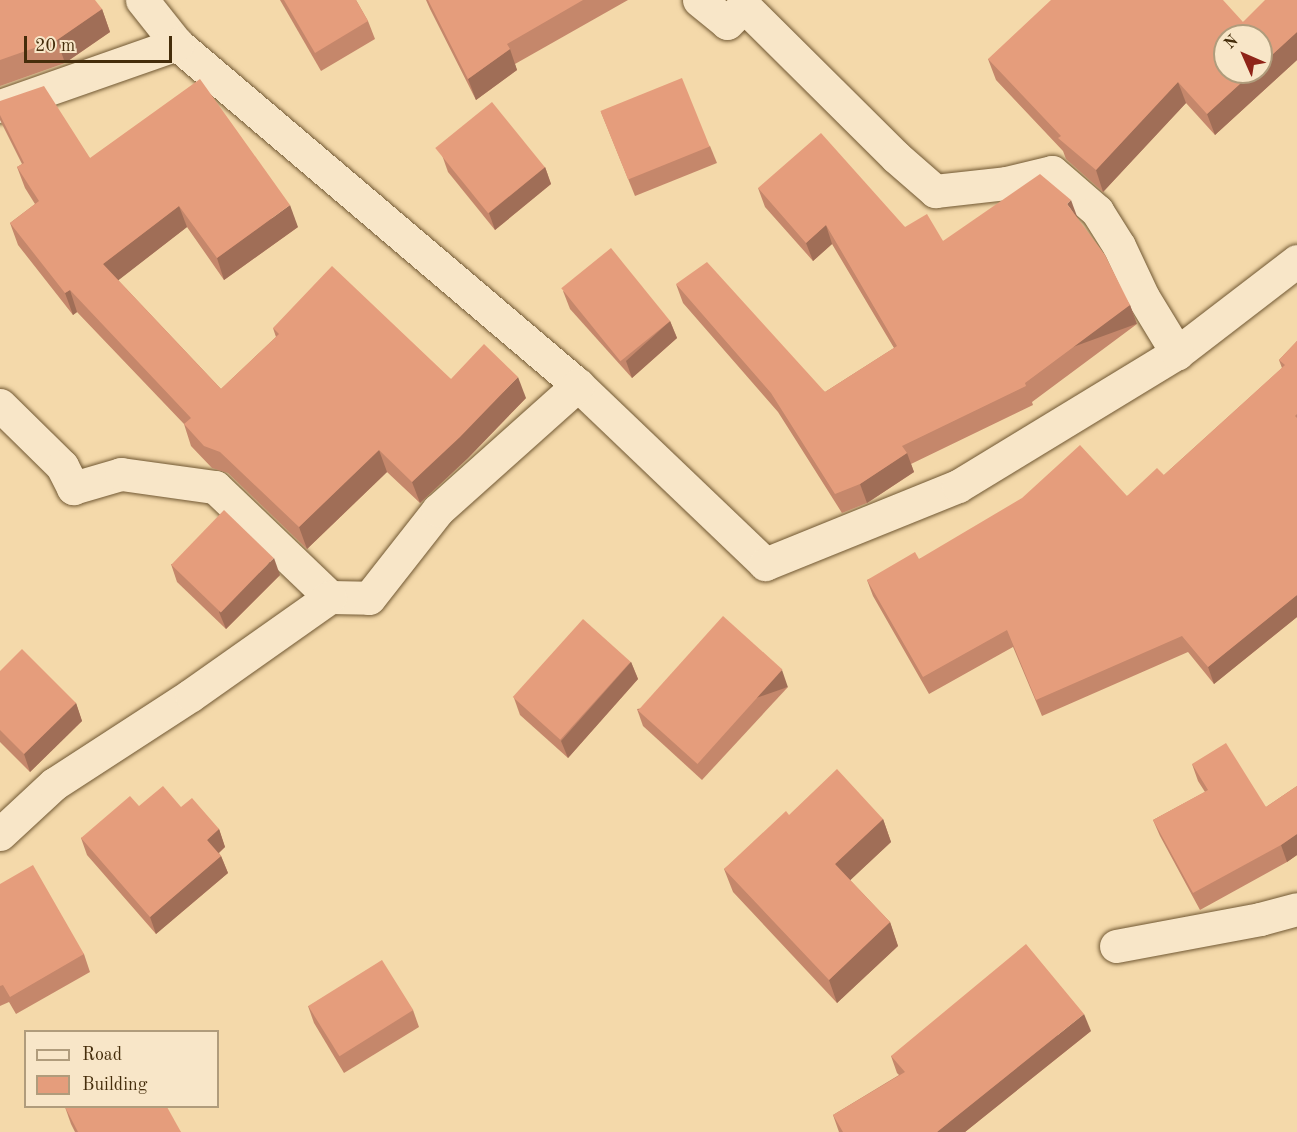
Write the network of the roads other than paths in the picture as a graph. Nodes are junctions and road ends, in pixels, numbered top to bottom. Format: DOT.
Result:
graph roads {
  1 [pos="142,0"];
  2 [pos="699,0"];
  3 [pos="737,11"];
  4 [pos="177,44"];
  5 [pos="0,106"];
  6 [pos="1297,261"];
  7 [pos="1176,353"];
  8 [pos="578,385"];
  9 [pos="0,405"];
  10 [pos="330,597"];
  11 [pos="0,834"];
  12 [pos="1297,909"];
  13 [pos="1116,946"];
  1 -- 4 [label="street"];
  2 -- 3 [label="street"];
  3 -- 7 [label="street"];
  4 -- 5 [label="street"];
  4 -- 8 [label="street"];
  6 -- 7 [label="street"];
  7 -- 8 [label="street"];
  8 -- 10 [label="street"];
  9 -- 10 [label="street"];
  10 -- 11 [label="street"];
  12 -- 13 [label="street"];
}
